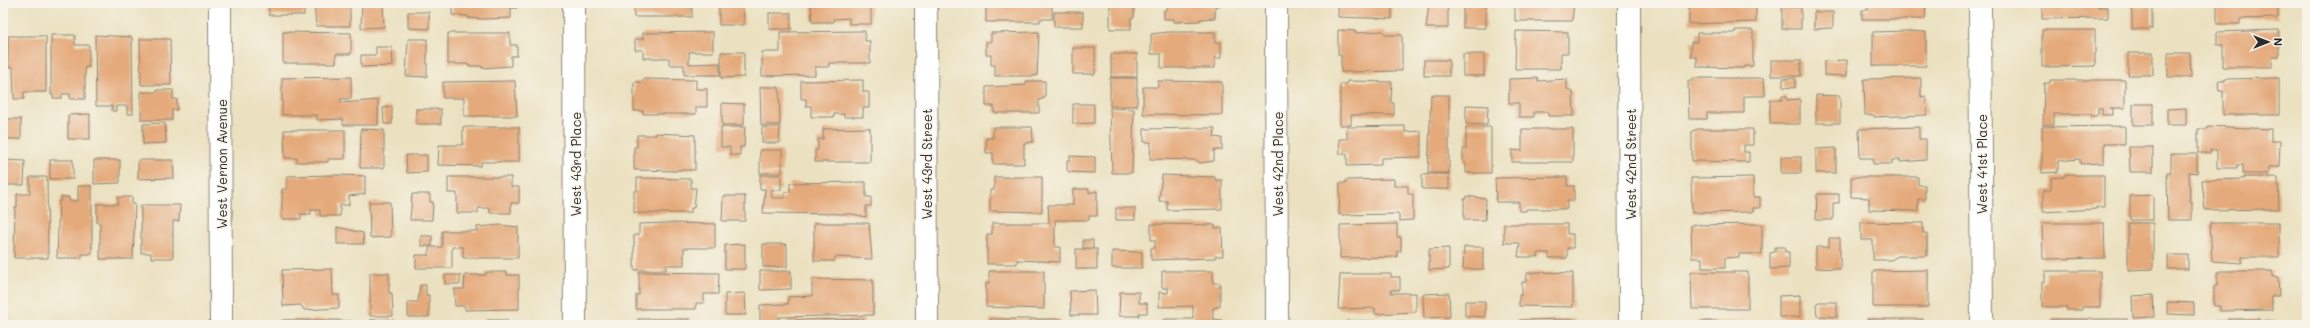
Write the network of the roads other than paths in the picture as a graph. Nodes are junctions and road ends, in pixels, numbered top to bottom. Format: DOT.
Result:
graph roads {
  1 [pos="220,3"];
  2 [pos="574,3"];
  3 [pos="926,3"];
  4 [pos="1276,3"];
  5 [pos="1629,3"];
  6 [pos="1980,3"];
  7 [pos="221,325"];
  8 [pos="575,325"];
  9 [pos="927,325"];
  10 [pos="1277,325"];
  11 [pos="1630,325"];
  12 [pos="1982,325"];
  1 -- 7 [label="street, West Vernon Avenue"];
  2 -- 8 [label="street, West 43rd Place"];
  3 -- 9 [label="street, West 43rd Street"];
  4 -- 10 [label="street, West 42nd Place"];
  5 -- 11 [label="street, West 42nd Street"];
  6 -- 12 [label="street, West 41st Place"];
}
